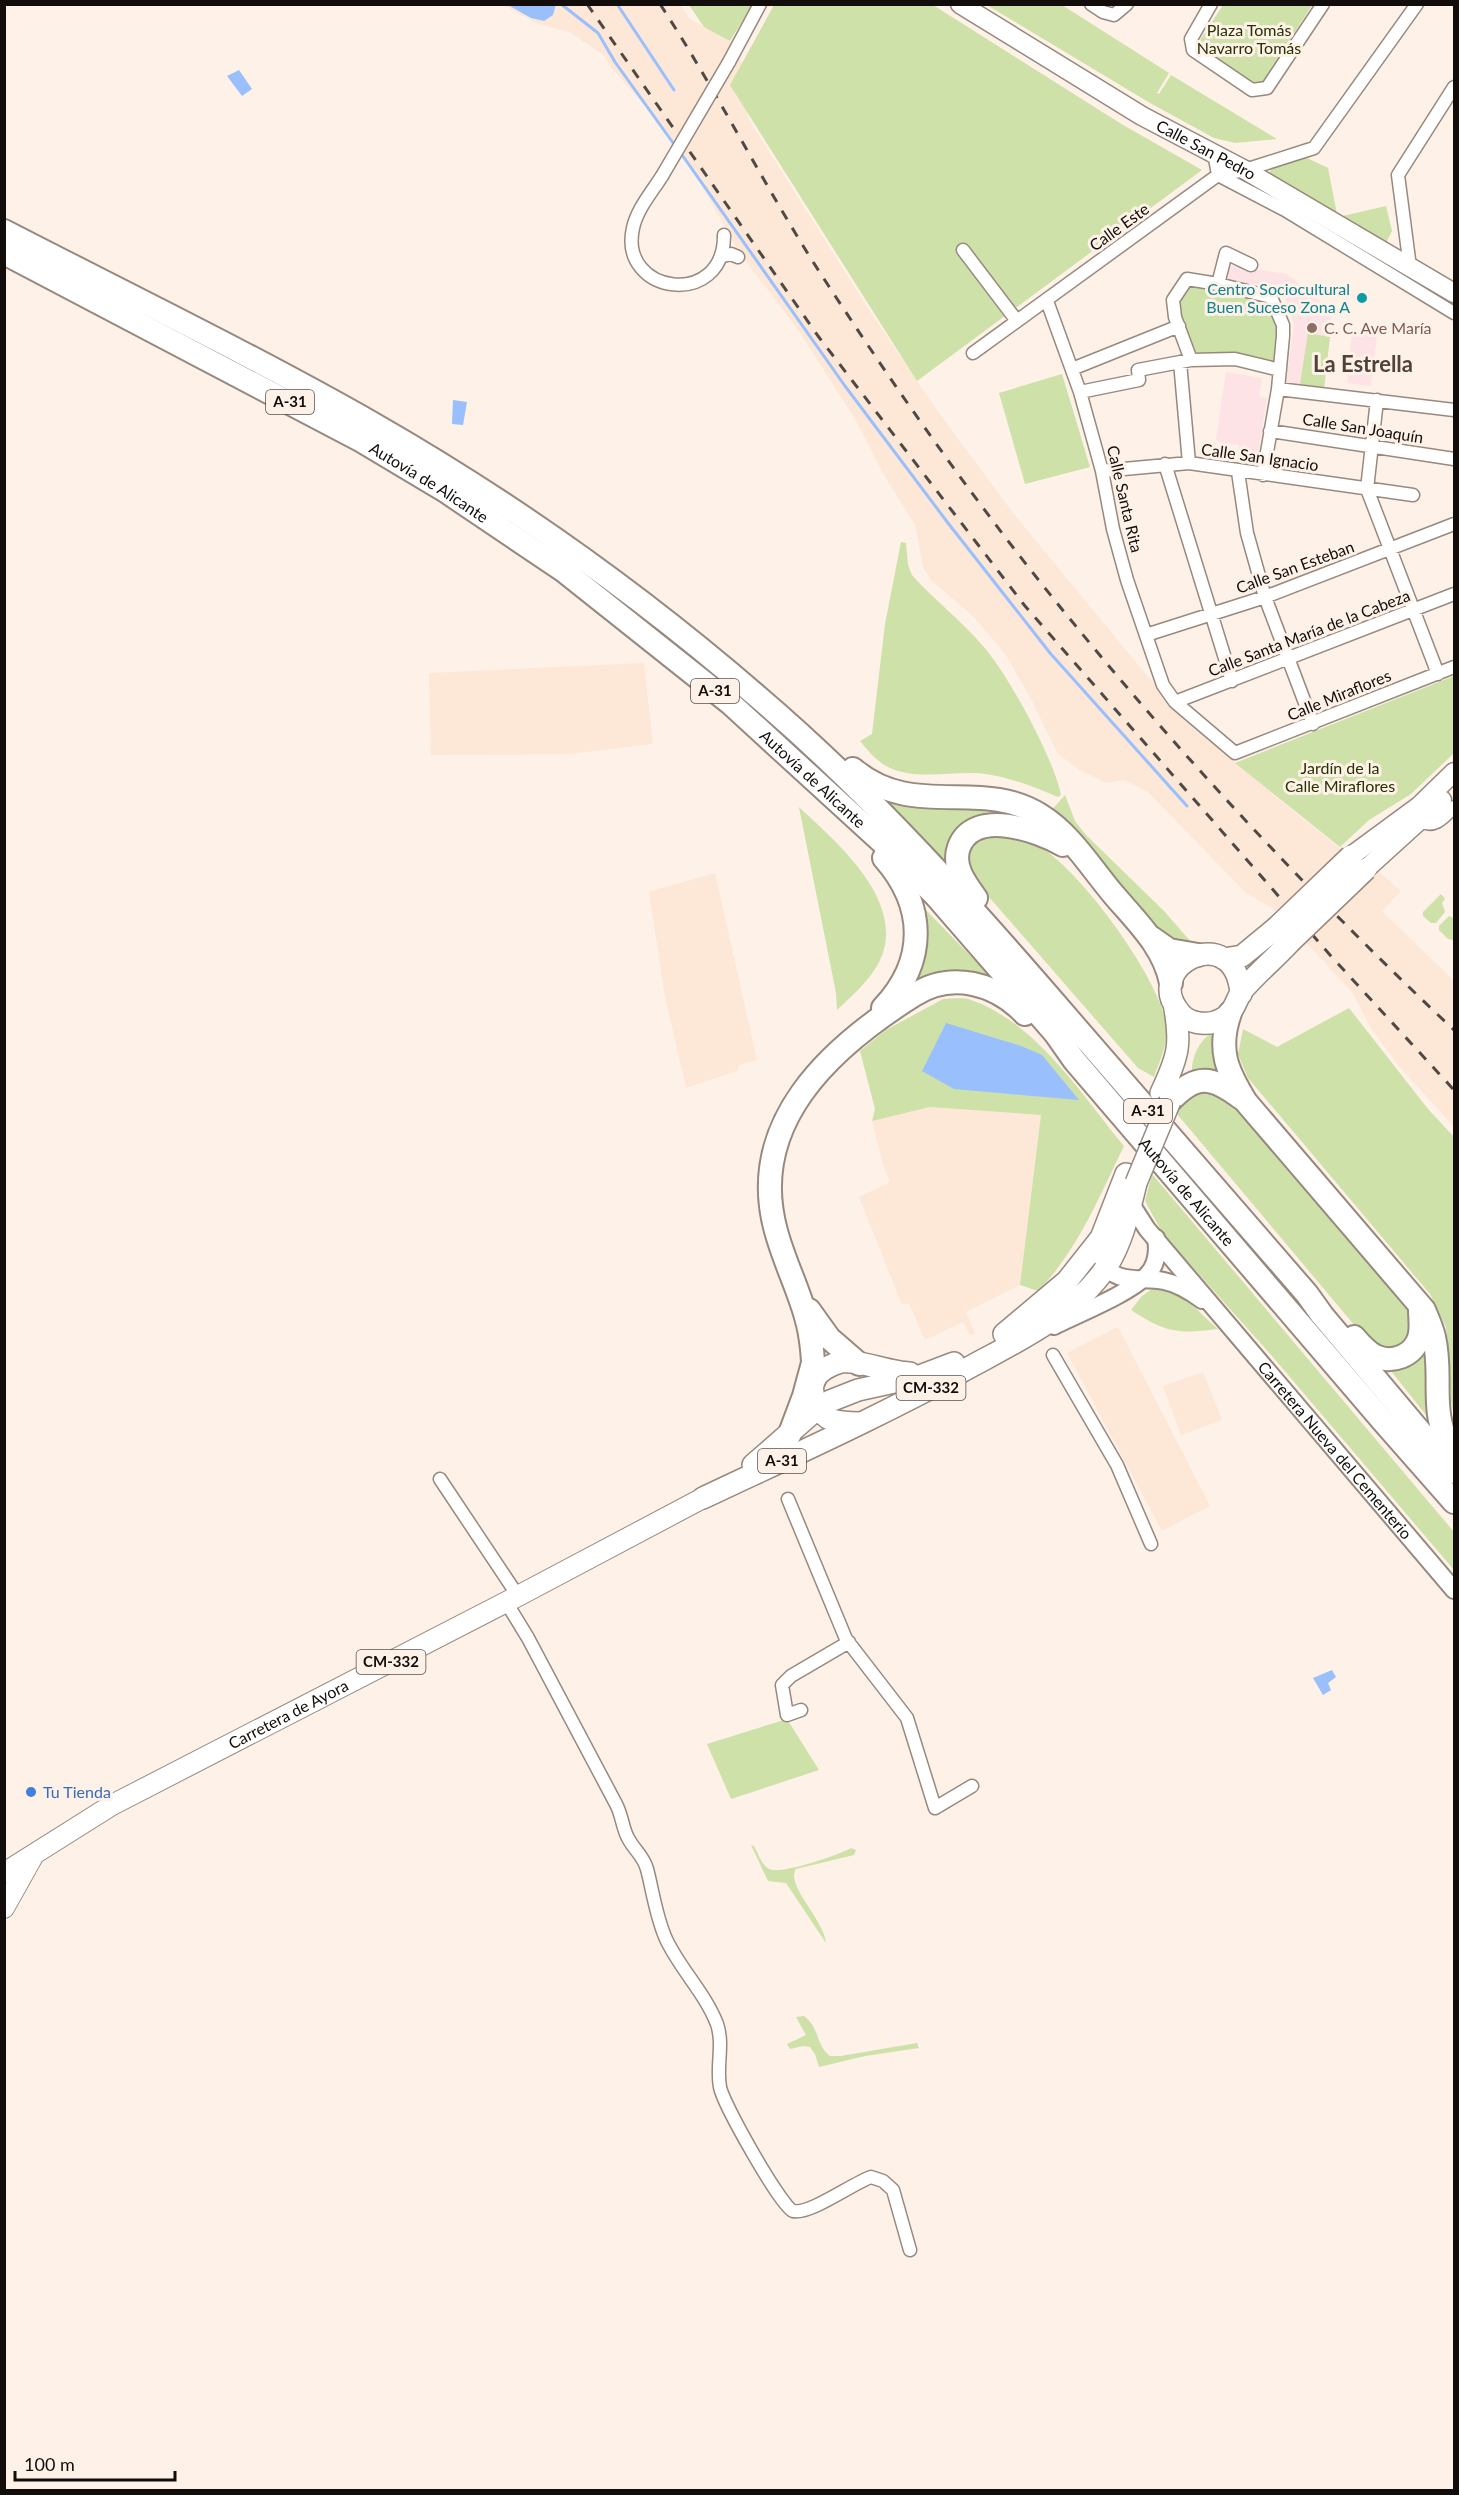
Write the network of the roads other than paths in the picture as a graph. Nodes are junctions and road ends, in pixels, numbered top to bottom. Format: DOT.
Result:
graph roads {
  1 [pos="760,4"];
  2 [pos="960,4"];
  3 [pos="1092,4"];
  4 [pos="1127,4"];
  5 [pos="1211,4"];
  6 [pos="1323,4"];
  7 [pos="1417,4"];
  8 [pos="1455,87"];
  9 [pos="1214,153"];
  10 [pos="1245,170"];
  11 [pos="1218,175"];
  12 [pos="4,231"];
  13 [pos="724,235"];
  14 [pos="963,250"];
  15 [pos="4,253"];
  16 [pos="723,256"];
  17 [pos="738,257"];
  18 [pos="1251,265"];
  19 [pos="1410,267"];
  20 [pos="1218,284"];
  21 [pos="1455,293"];
  22 [pos="1047,301"];
  23 [pos="1455,313"];
  24 [pos="1017,321"];
  25 [pos="1179,326"];
  26 [pos="973,353"];
  27 [pos="1185,361"];
  28 [pos="1072,369"];
  29 [pos="1280,370"];
  30 [pos="1278,388"];
  31 [pos="1080,392"];
  32 [pos="1377,400"];
  33 [pos="1455,410"];
  34 [pos="1270,431"];
  35 [pos="1372,447"];
  36 [pos="1453,459"];
  37 [pos="1165,464"];
  38 [pos="1189,464"];
  39 [pos="1102,471"];
  40 [pos="1238,472"];
  41 [pos="1263,476"];
  42 [pos="1367,489"];
  43 [pos="1413,495"];
  44 [pos="1455,524"];
  45 [pos="1389,549"];
  46 [pos="1455,594"];
  47 [pos="1265,597"];
  48 [pos="1413,610"];
  49 [pos="1211,615"];
  50 [pos="1146,635"];
  51 [pos="1288,659"];
  52 [pos="1455,667"];
  53 [pos="1438,674"];
  54 [pos="1232,681"];
  55 [pos="1175,702"];
  56 [pos="1313,724"];
  57 [pos="799,735"];
  58 [pos="1235,753"];
  59 [pos="1455,772"];
  60 [pos="1455,788"];
  61 [pos="1455,807"];
  62 [pos="857,820"];
  63 [pos="1420,821"];
  64 [pos="1358,862"];
  65 [pos="1090,867"];
  66 [pos="989,927"];
  67 [pos="1148,935"];
  68 [pos="1283,935"];
  69 [pos="1198,955"];
  70 [pos="1224,958"];
  71 [pos="1173,994"];
  72 [pos="1228,1010"];
  73 [pos="860,1033"];
  74 [pos="1074,1060"];
  75 [pos="1165,1097"];
  76 [pos="1246,1102"];
  77 [pos="1131,1179"];
  78 [pos="1128,1214"];
  79 [pos="1151,1233"];
  80 [pos="1101,1238"];
  81 [pos="1106,1268"];
  82 [pos="1141,1280"];
  83 [pos="1307,1294"];
  84 [pos="800,1296"];
  85 [pos="1420,1305"];
  86 [pos="1215,1310"];
  87 [pos="1001,1350"];
  88 [pos="1053,1355"];
  89 [pos="859,1364"];
  90 [pos="814,1371"];
  91 [pos="932,1372"];
  92 [pos="872,1387"];
  93 [pos="818,1408"];
  94 [pos="861,1423"];
  95 [pos="789,1436"];
  96 [pos="1455,1456"];
  97 [pos="1455,1472"];
  98 [pos="440,1479"];
  99 [pos="703,1498"];
  100 [pos="788,1499"];
  101 [pos="1455,1502"];
  102 [pos="1151,1544"];
  103 [pos="1455,1590"];
  104 [pos="512,1599"];
  105 [pos="849,1642"];
  106 [pos="801,1710"];
  107 [pos="972,1786"];
  108 [pos="57,1839"];
  109 [pos="35,1853"];
  110 [pos="4,1862"];
  111 [pos="4,1873"];
  112 [pos="4,1908"];
  113 [pos="910,2250"];
  1 -- 16 [label="street, bridge"];
  2 -- 9 [label="main road, Calle San Pedro"];
  3 -- 4 [label="street"];
  5 -- 6 [label="street"];
  7 -- 10 [label="street, Calle Este"];
  8 -- 19 [label="street"];
  9 -- 10 [label="main road, Calle San Pedro"];
  9 -- 11 [label="street"];
  10 -- 11 [label="street, Calle Este"];
  10 -- 19 [label="main road, Calle San Pedro"];
  11 -- 22 [label="street, Calle Este"];
  11 -- 23 [label="street, Calle San Pedro"];
  12 -- 57 [label="highway, Autovía de Alicante / A-31"];
  13 -- 16 [label="street"];
  14 -- 24 [label="street"];
  15 -- 62 [label="highway, Autovía de Alicante / A-31"];
  16 -- 17 [label="street"];
  18 -- 20 [label="street"];
  19 -- 21 [label="main road, Calle San Pedro"];
  20 -- 25 [label="street"];
  20 -- 29 [label="street"];
  22 -- 24 [label="street, Calle Este"];
  22 -- 28 [label="street, Calle Santa Rita"];
  24 -- 26 [label="street, Calle Este"];
  25 -- 27 [label="street"];
  25 -- 28 [label="street"];
  27 -- 29 [label="street"];
  27 -- 31 [label="street"];
  27 -- 38 [label="street"];
  28 -- 31 [label="street, Calle Santa Rita"];
  29 -- 30 [label="street"];
  30 -- 32 [label="street"];
  30 -- 34 [label="street"];
  31 -- 39 [label="street, Calle Santa Rita"];
  32 -- 33 [label="street"];
  32 -- 35 [label="street"];
  34 -- 35 [label="street, Calle San Joaquín"];
  34 -- 41 [label="street"];
  35 -- 36 [label="street, Calle San Joaquín"];
  35 -- 42 [label="street"];
  37 -- 38 [label="street, Calle San Ignacio"];
  37 -- 39 [label="street, Calle San Ignacio"];
  37 -- 49 [label="street"];
  38 -- 40 [label="street, Calle San Ignacio"];
  39 -- 50 [label="street, Calle Santa Rita"];
  40 -- 41 [label="street, Calle San Ignacio"];
  40 -- 47 [label="street"];
  41 -- 42 [label="street, Calle San Ignacio"];
  42 -- 43 [label="street, Calle San Ignacio"];
  42 -- 45 [label="street"];
  44 -- 45 [label="street, Calle San Esteban"];
  45 -- 47 [label="street, Calle San Esteban"];
  45 -- 48 [label="street"];
  46 -- 48 [label="street, Calle Santa María de la Cabeza"];
  47 -- 49 [label="street, Calle San Esteban"];
  47 -- 51 [label="street"];
  48 -- 51 [label="street, Calle Santa María de la Cabeza"];
  48 -- 53 [label="street"];
  49 -- 50 [label="street, Calle San Esteban"];
  49 -- 54 [label="street"];
  50 -- 55 [label="street, Calle Santa Rita"];
  51 -- 54 [label="street, Calle Santa María de la Cabeza"];
  51 -- 56 [label="street"];
  52 -- 53 [label="street, Calle Miraflores"];
  53 -- 56 [label="street, Calle Miraflores"];
  54 -- 55 [label="street, Calle Santa María de la Cabeza"];
  55 -- 58 [label="street, Calle Santa Rita"];
  56 -- 58 [label="street, Calle Miraflores"];
  57 -- 65 [label="highway"];
  57 -- 66 [label="highway, Autovía de Alicante / A-31"];
  59 -- 64 [label="main road"];
  60 -- 63 [label="main road"];
  61 -- 63 [label="street"];
  62 -- 73 [label="highway"];
  62 -- 74 [label="highway, Autovía de Alicante / A-31"];
  63 -- 64 [label="main road"];
  64 -- 68 [label="highway, A-31, bridge"];
  65 -- 66 [label="highway"];
  65 -- 67 [label="highway"];
  66 -- 83 [label="highway, Autovía de Alicante / A-31"];
  67 -- 69 [label="highway"];
  67 -- 71 [label="highway"];
  68 -- 70 [label="highway, A-31"];
  68 -- 72 [label="highway, A-31"];
  69 -- 70 [label="highway, A-31"];
  69 -- 71 [label="highway"];
  70 -- 72 [label="highway"];
  71 -- 72 [label="highway"];
  71 -- 75 [label="highway"];
  72 -- 75 [label="highway, A-31"];
  72 -- 76 [label="highway"];
  73 -- 74 [label="highway"];
  73 -- 84 [label="highway"];
  74 -- 101 [label="highway, Autovía de Alicante / A-31"];
  75 -- 76 [label="highway"];
  75 -- 77 [label="highway, A-31, bridge"];
  76 -- 85 [label="highway"];
  77 -- 78 [label="highway, A-31"];
  77 -- 80 [label="highway"];
  78 -- 79 [label="street"];
  78 -- 80 [label="street"];
  78 -- 81 [label="highway, A-31"];
  79 -- 82 [label="street"];
  79 -- 86 [label="street, Carretera Nueva del Cementerio"];
  80 -- 81 [label="street"];
  80 -- 91 [label="highway"];
  81 -- 82 [label="street, Carretera Nueva del Cementerio"];
  81 -- 87 [label="highway, CM-332"];
  82 -- 86 [label="street, Carretera Nueva del Cementerio"];
  82 -- 87 [label="street"];
  83 -- 85 [label="highway"];
  83 -- 97 [label="highway, Autovía de Alicante / A-31"];
  84 -- 89 [label="highway"];
  84 -- 90 [label="highway"];
  85 -- 96 [label="highway"];
  86 -- 103 [label="street, Carretera Nueva del Cementerio"];
  87 -- 94 [label="highway, CM-332"];
  88 -- 102 [label="street"];
  89 -- 90 [label="highway"];
  89 -- 91 [label="highway"];
  89 -- 92 [label="highway"];
  90 -- 93 [label="highway"];
  90 -- 95 [label="highway"];
  91 -- 92 [label="highway"];
  92 -- 93 [label="highway, A-31"];
  92 -- 94 [label="highway"];
  93 -- 94 [label="highway"];
  93 -- 95 [label="highway, A-31"];
  94 -- 99 [label="highway, A-31"];
  95 -- 99 [label="highway, A-31"];
  98 -- 104 [label="street"];
  99 -- 104 [label="main road, Carretera de Ayora / CM-332"];
  100 -- 105 [label="street"];
  104 -- 108 [label="main road, Carretera de Ayora / CM-332"];
  104 -- 113 [label="street"];
  105 -- 106 [label="street"];
  105 -- 107 [label="street"];
  108 -- 109 [label="main road, Carretera de Ayora / CM-332"];
  108 -- 110 [label="main road, CM-332"];
  109 -- 111 [label="main road, Carretera de Ayora / CM-332"];
  109 -- 112 [label="main road, CM-332"];
}
